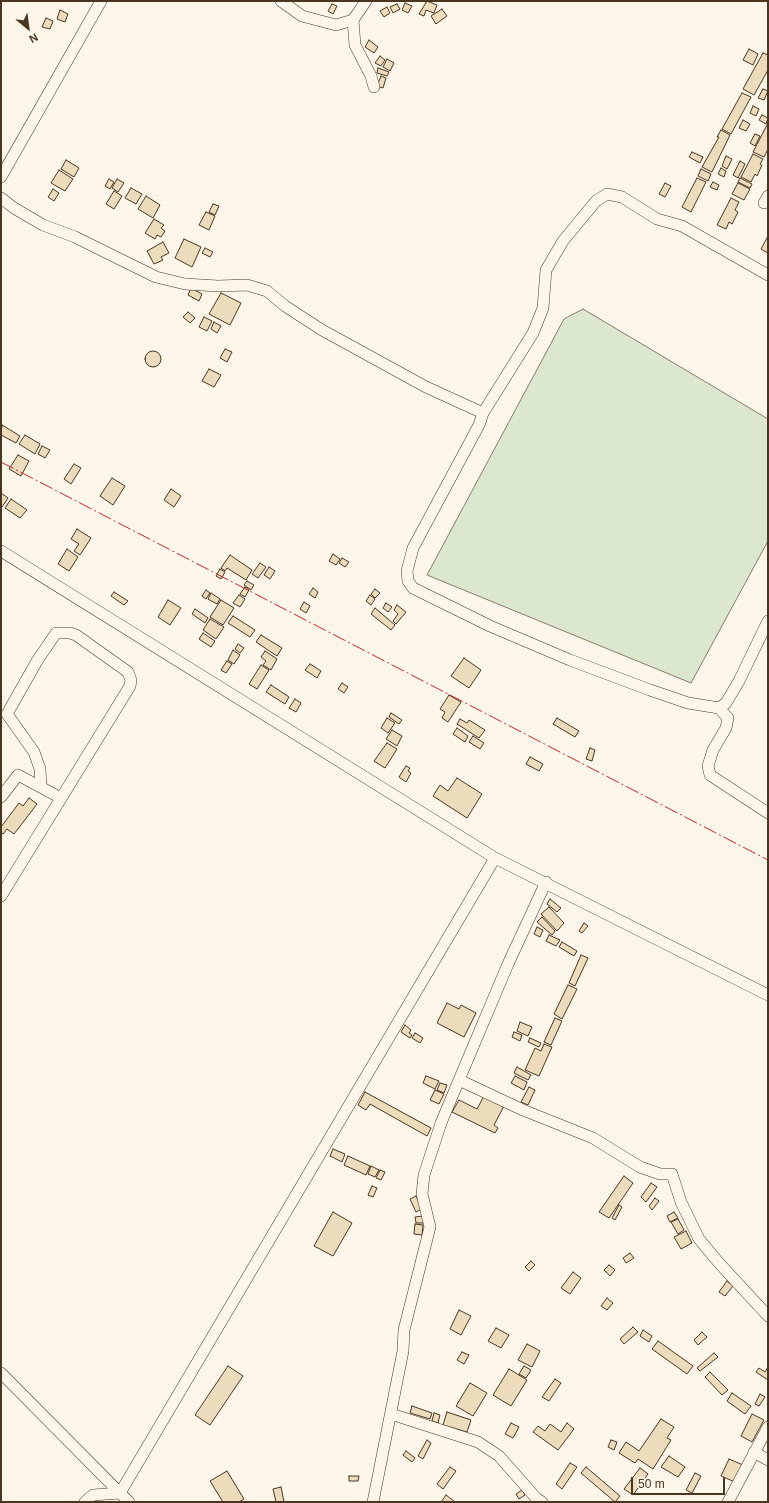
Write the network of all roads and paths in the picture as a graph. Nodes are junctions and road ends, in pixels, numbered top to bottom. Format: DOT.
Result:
graph roads {
  1 [pos="101,1"];
  2 [pos="281,1"];
  3 [pos="366,1"];
  4 [pos="353,20"];
  5 [pos="374,87"];
  6 [pos="1,177"];
  7 [pos="1,198"];
  8 [pos="768,275"];
  9 [pos="483,413"];
  10 [pos="1,551"];
  11 [pos="768,621"];
  12 [pos="719,708"];
  13 [pos="41,787"];
  14 [pos="1,797"];
  15 [pos="61,798"];
  16 [pos="768,813"];
  17 [pos="494,858"];
  18 [pos="546,882"];
  19 [pos="1,896"];
  20 [pos="768,994"];
  21 [pos="459,1080"];
  22 [pos="768,1316"];
  23 [pos="1,1373"];
  24 [pos="391,1414"];
  25 [pos="768,1427"];
  26 [pos="754,1452"];
  27 [pos="768,1460"];
  28 [pos="120,1493"];
  29 [pos="85,1502"];
  30 [pos="129,1502"];
  31 [pos="373,1502"];
  32 [pos="542,1502"];
  33 [pos="728,1502"];
  1 -- 6 [label="street"];
  2 -- 4 [label="street"];
  3 -- 4 [label="street"];
  4 -- 5 [label="street"];
  7 -- 9 [label="street"];
  8 -- 9 [label="street"];
  9 -- 12 [label="street"];
  10 -- 17 [label="street"];
  11 -- 12 [label="street"];
  12 -- 16 [label="street"];
  13 -- 14 [label="street"];
  13 -- 15 [label="street"];
  13 -- 15 [label="street"];
  15 -- 19 [label="street"];
  17 -- 18 [label="street"];
  17 -- 28 [label="street"];
  18 -- 20 [label="street"];
  18 -- 21 [label="street"];
  21 -- 22 [label="street"];
  21 -- 24 [label="street"];
  23 -- 28 [label="street"];
  24 -- 31 [label="street"];
  24 -- 32 [label="street"];
  25 -- 26 [label="street"];
  26 -- 27 [label="street"];
  26 -- 33 [label="street"];
  28 -- 29 [label="street"];
  28 -- 30 [label="street"];
}
